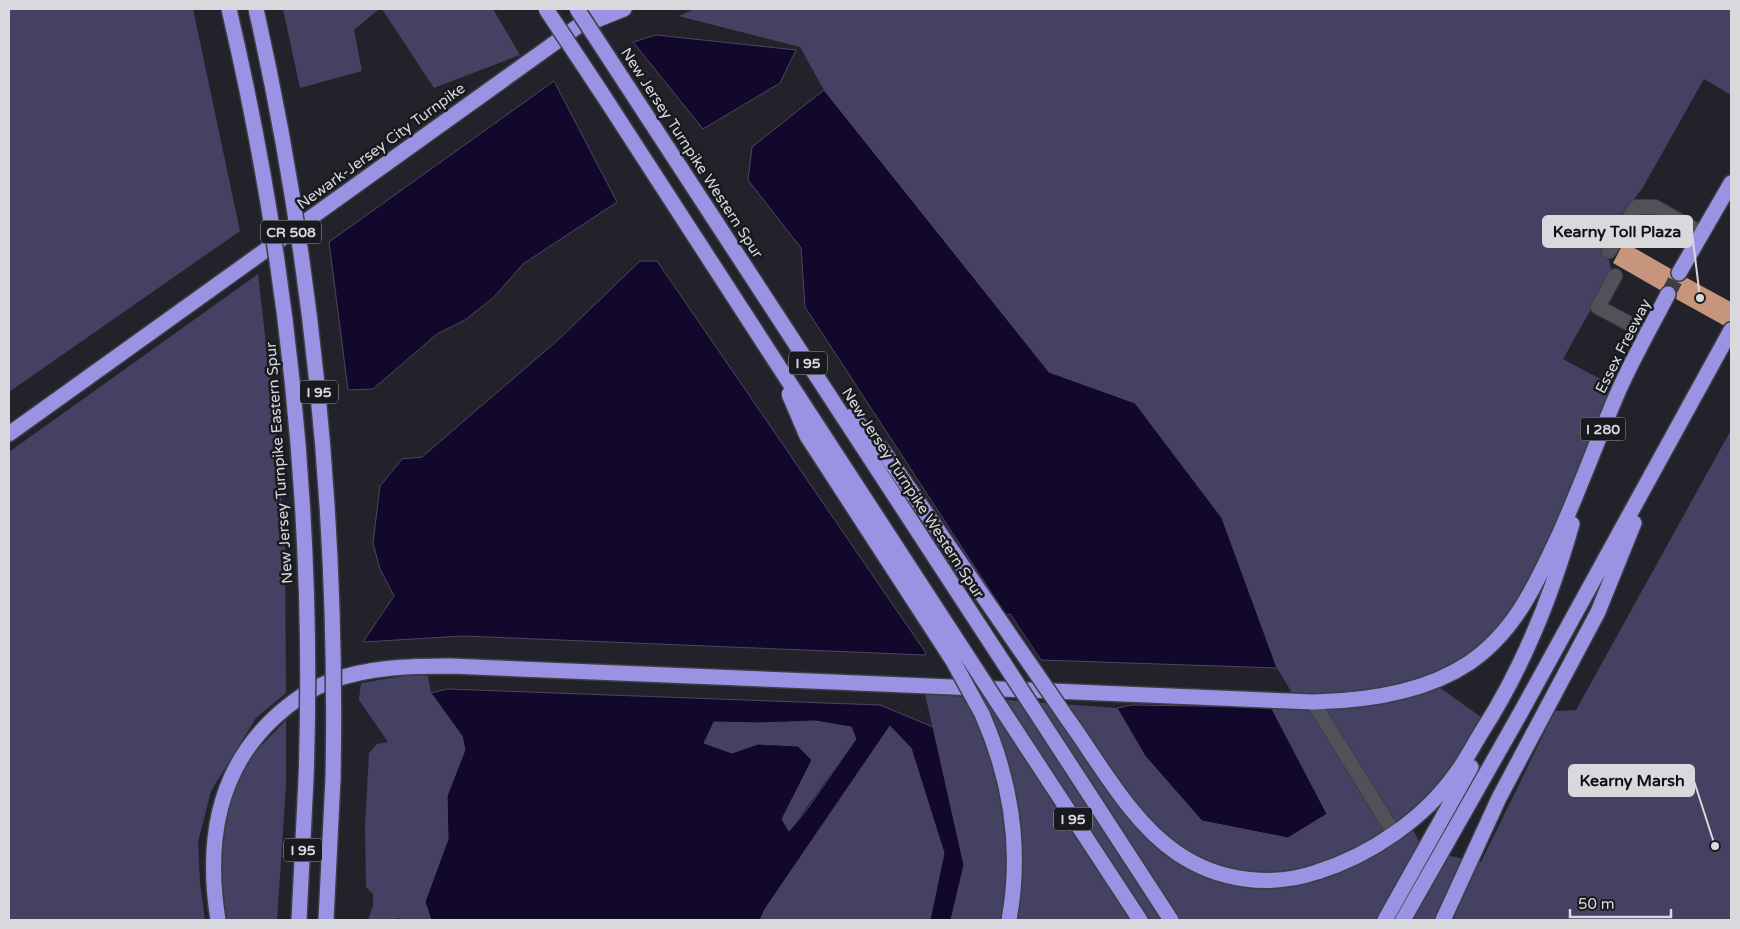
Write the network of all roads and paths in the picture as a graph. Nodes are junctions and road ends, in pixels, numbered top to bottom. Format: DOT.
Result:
graph roads {
  1 [pos="230,9"];
  2 [pos="256,9"];
  3 [pos="546,9"];
  4 [pos="577,9"];
  5 [pos="602,9"];
  6 [pos="624,9"];
  7 [pos="574,29"];
  8 [pos="1731,183"];
  9 [pos="1700,233"];
  10 [pos="1609,251"];
  11 [pos="1679,273"];
  12 [pos="1615,276"];
  13 [pos="1668,294"];
  14 [pos="1731,330"];
  15 [pos="1647,333"];
  16 [pos="772,356"];
  17 [pos="819,380"];
  18 [pos="9,434"];
  19 [pos="1654,469"];
  20 [pos="1588,470"];
  21 [pos="1502,700"];
  22 [pos="1313,702"];
  23 [pos="1394,833"];
  24 [pos="218,920"];
  25 [pos="299,920"];
  26 [pos="326,920"];
  27 [pos="1008,920"];
  28 [pos="1140,920"];
  29 [pos="1171,920"];
  30 [pos="1385,920"];
  31 [pos="1403,920"];
  32 [pos="1444,920"];
  1 -- 25 [label="highway, New Jersey Turnpike Eastern Spur / I 95, bridge"];
  2 -- 26 [label="highway, I 95, bridge"];
  3 -- 16 [label="highway, I 95, bridge"];
  4 -- 17 [label="highway, New Jersey Turnpike Western Spur / I 95, bridge"];
  5 -- 7 [label="highway, Newark-Jersey City Turnpike / CR 508"];
  6 -- 7 [label="highway"];
  7 -- 18 [label="highway, Newark-Jersey City Turnpike / CR 508"];
  8 -- 9 [label="highway"];
  9 -- 10 [label="lane"];
  9 -- 11 [label="highway"];
  12 -- 15 [label="lane"];
  13 -- 15 [label="highway, Essex Freeway / I 280"];
  14 -- 19 [label="highway"];
  15 -- 20 [label="highway, Essex Freeway / I 280"];
  16 -- 27 [label="highway, bridge"];
  16 -- 28 [label="highway, I 95, bridge"];
  17 -- 23 [label="highway, bridge"];
  17 -- 29 [label="highway, New Jersey Turnpike Western Spur / I 95, bridge"];
  19 -- 31 [label="highway"];
  19 -- 32 [label="highway"];
  20 -- 21 [label="highway"];
  20 -- 22 [label="highway"];
  21 -- 23 [label="highway"];
  21 -- 30 [label="highway"];
  22 -- 23 [label="lane"];
  22 -- 24 [label="highway"];
}
